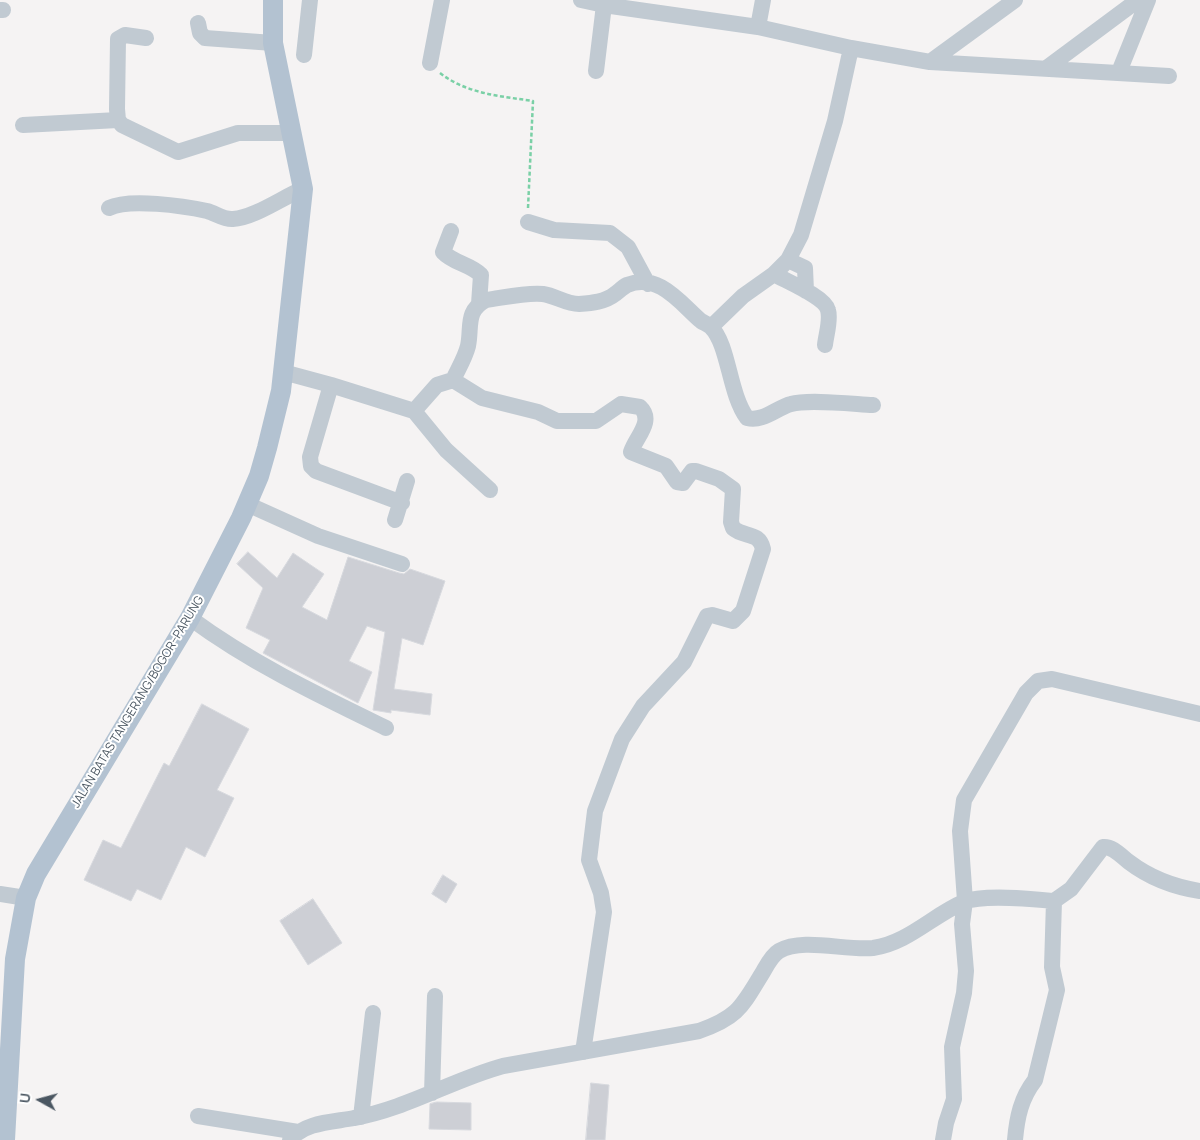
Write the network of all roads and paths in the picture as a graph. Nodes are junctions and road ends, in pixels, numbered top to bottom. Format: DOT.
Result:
graph roads {
  1 [pos="273,0"];
  2 [pos="310,0"];
  3 [pos="442,0"];
  4 [pos="581,0"];
  5 [pos="763,0"];
  6 [pos="1016,0"];
  7 [pos="1138,0"];
  8 [pos="1148,0"];
  9 [pos="604,5"];
  10 [pos="198,23"];
  11 [pos="758,27"];
  12 [pos="146,38"];
  13 [pos="273,43"];
  14 [pos="851,48"];
  15 [pos="304,55"];
  16 [pos="930,62"];
  17 [pos="430,63"];
  18 [pos="1048,67"];
  19 [pos="596,71"];
  20 [pos="1119,72"];
  21 [pos="1169,76"];
  22 [pos="118,120"];
  23 [pos="22,125"];
  24 [pos="291,133"];
  25 [pos="303,189"];
  26 [pos="109,208"];
  27 [pos="528,222"];
  28 [pos="451,231"];
  29 [pos="788,260"];
  30 [pos="774,274"];
  31 [pos="648,284"];
  32 [pos="806,291"];
  33 [pos="479,304"];
  34 [pos="711,327"];
  35 [pos="825,345"];
  36 [pos="283,372"];
  37 [pos="452,380"];
  38 [pos="331,384"];
  39 [pos="873,405"];
  40 [pos="414,411"];
  41 [pos="407,481"];
  42 [pos="490,490"];
  43 [pos="402,503"];
  44 [pos="247,504"];
  45 [pos="396,520"];
  46 [pos="402,564"];
  47 [pos="190,618"];
  48 [pos="1200,714"];
  49 [pos="386,728"];
  50 [pos="1200,891"];
  51 [pos="0,894"];
  52 [pos="26,898"];
  53 [pos="965,901"];
  54 [pos="1054,901"];
  55 [pos="435,996"];
  56 [pos="373,1013"];
  57 [pos="582,1052"];
  58 [pos="432,1093"];
  59 [pos="198,1116"];
  60 [pos="361,1117"];
  61 [pos="294,1136"];
  62 [pos="5,1140"];
  63 [pos="943,1140"];
  64 [pos="1015,1140"];
  1 -- 13 [label="main road, JALAN BATAS TANGERANG/BOGOR–PARUNG"];
  2 -- 15 [label="street"];
  3 -- 17 [label="street"];
  4 -- 9 [label="street"];
  5 -- 11 [label="street"];
  6 -- 16 [label="street"];
  7 -- 18 [label="street"];
  8 -- 20 [label="street"];
  9 -- 11 [label="street"];
  9 -- 19 [label="street"];
  10 -- 13 [label="street"];
  11 -- 14 [label="street"];
  12 -- 22 [label="street"];
  13 -- 24 [label="main road, JALAN BATAS TANGERANG/BOGOR–PARUNG"];
  14 -- 16 [label="street"];
  14 -- 29 [label="street"];
  16 -- 18 [label="street"];
  17 -- 27 [label="path"];
  18 -- 20 [label="street"];
  20 -- 21 [label="street"];
  22 -- 23 [label="street"];
  22 -- 24 [label="street"];
  24 -- 25 [label="main road, JALAN BATAS TANGERANG/BOGOR–PARUNG"];
  25 -- 26 [label="street"];
  25 -- 36 [label="main road, JALAN BATAS TANGERANG/BOGOR–PARUNG"];
  27 -- 31 [label="street"];
  28 -- 33 [label="street"];
  29 -- 30 [label="street"];
  29 -- 32 [label="street"];
  30 -- 32 [label="street"];
  30 -- 34 [label="street"];
  31 -- 33 [label="street"];
  31 -- 34 [label="street"];
  32 -- 35 [label="street"];
  33 -- 37 [label="street"];
  34 -- 39 [label="street"];
  36 -- 38 [label="street"];
  36 -- 44 [label="main road, JALAN BATAS TANGERANG/BOGOR–PARUNG"];
  37 -- 40 [label="street"];
  37 -- 57 [label="street"];
  38 -- 40 [label="street"];
  38 -- 43 [label="street"];
  40 -- 42 [label="street"];
  41 -- 43 [label="street"];
  43 -- 45 [label="street"];
  44 -- 46 [label="street"];
  44 -- 47 [label="main road, JALAN BATAS TANGERANG/BOGOR–PARUNG"];
  47 -- 49 [label="street"];
  47 -- 52 [label="main road, JALAN BATAS TANGERANG/BOGOR–PARUNG"];
  48 -- 53 [label="street"];
  50 -- 54 [label="street"];
  51 -- 52 [label="street"];
  52 -- 62 [label="main road, JALAN BATAS TANGERANG/BOGOR–PARUNG"];
  53 -- 54 [label="street"];
  53 -- 57 [label="street"];
  53 -- 63 [label="street"];
  54 -- 64 [label="street"];
  55 -- 58 [label="street"];
  56 -- 60 [label="street"];
  57 -- 58 [label="street"];
  58 -- 60 [label="street"];
  59 -- 61 [label="street"];
  60 -- 61 [label="street"];
}
